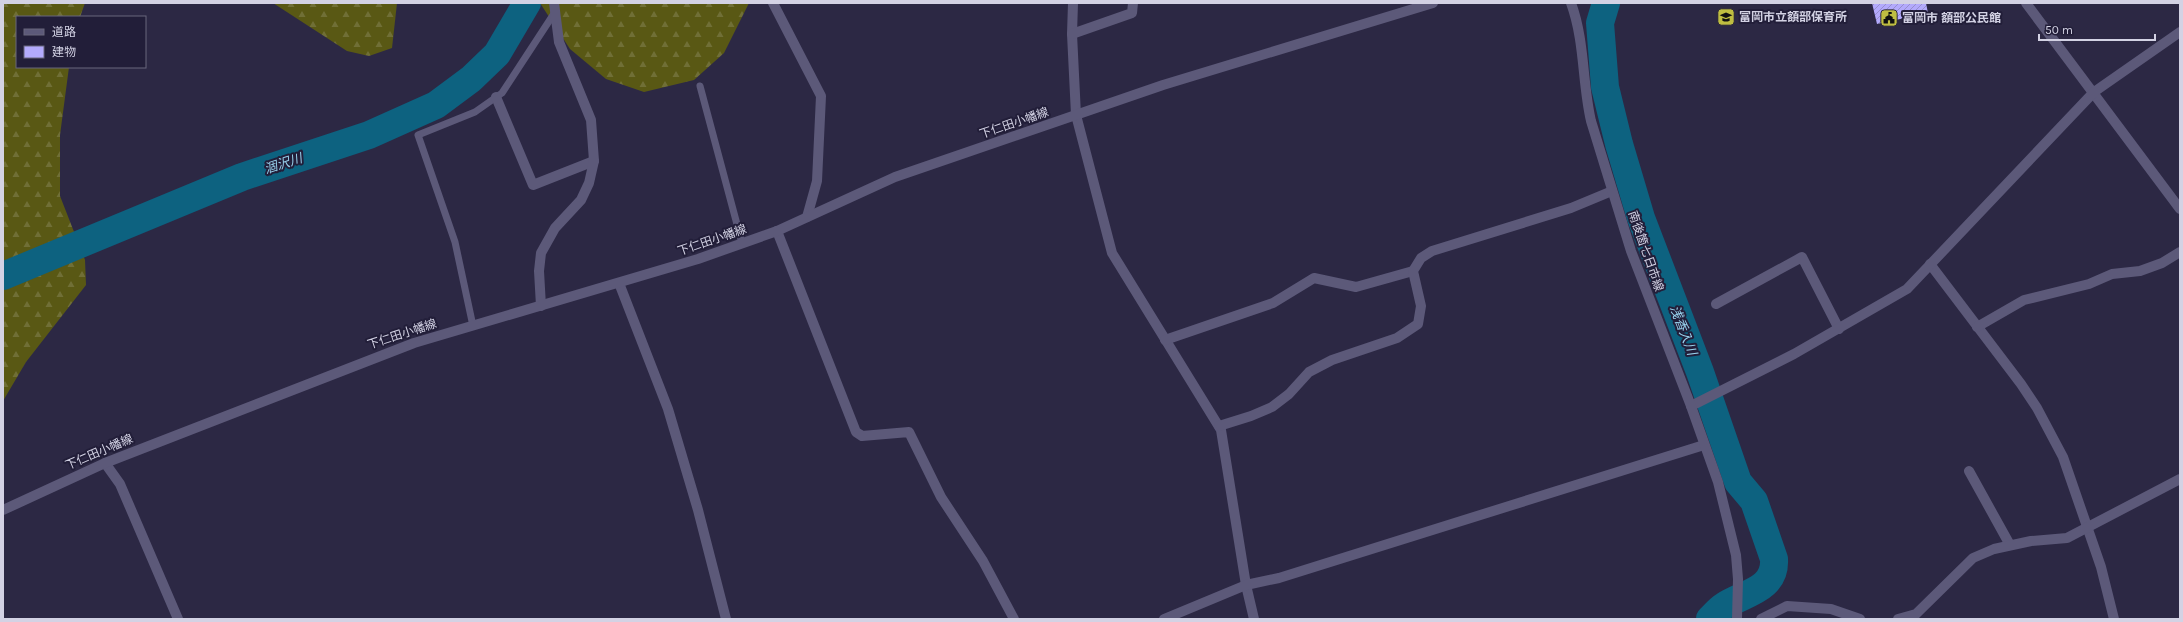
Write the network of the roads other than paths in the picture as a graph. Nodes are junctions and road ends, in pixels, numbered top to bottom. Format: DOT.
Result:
graph roads {
  1 [pos="773,3"];
  2 [pos="1073,3"];
  3 [pos="1133,3"];
  4 [pos="1433,3"];
  5 [pos="1571,3"];
  6 [pos="2026,3"];
  7 [pos="554,8"];
  8 [pos="2180,32"];
  9 [pos="1072,34"];
  10 [pos="700,86"];
  11 [pos="2094,92"];
  12 [pos="496,97"];
  13 [pos="1076,115"];
  14 [pos="594,160"];
  15 [pos="1612,191"];
  16 [pos="2180,209"];
  17 [pos="807,216"];
  18 [pos="777,231"];
  19 [pos="742,243"];
  20 [pos="2180,252"];
  21 [pos="1930,264"];
  22 [pos="1413,271"];
  23 [pos="619,282"];
  24 [pos="1716,304"];
  25 [pos="542,306"];
  26 [pos="473,326"];
  27 [pos="1977,327"];
  28 [pos="1839,329"];
  29 [pos="1165,340"];
  30 [pos="1691,406"];
  31 [pos="1219,426"];
  32 [pos="1704,445"];
  33 [pos="105,463"];
  34 [pos="1969,471"];
  35 [pos="2180,479"];
  36 [pos="3,510"];
  37 [pos="2086,527"];
  38 [pos="2010,545"];
  39 [pos="1246,585"];
  40 [pos="1737,618"];
  41 [pos="178,619"];
  42 [pos="726,619"];
  43 [pos="1014,619"];
  44 [pos="1164,619"];
  45 [pos="1254,619"];
  46 [pos="1761,619"];
  47 [pos="1860,619"];
  48 [pos="1898,619"];
  49 [pos="2114,619"];
  1 -- 17 [label="street"];
  2 -- 9 [label="street"];
  3 -- 9 [label="street"];
  4 -- 13 [label="street, 下仁田小幡線"];
  5 -- 15 [label="street, 南後箇七日市線"];
  6 -- 11 [label="street"];
  7 -- 12 [label="lane"];
  7 -- 14 [label="street"];
  8 -- 11 [label="street"];
  9 -- 13 [label="street"];
  10 -- 19 [label="lane"];
  11 -- 16 [label="street"];
  11 -- 21 [label="street"];
  12 -- 14 [label="street"];
  12 -- 26 [label="lane"];
  13 -- 17 [label="street, 下仁田小幡線"];
  13 -- 29 [label="street"];
  14 -- 25 [label="street"];
  15 -- 22 [label="street"];
  15 -- 30 [label="street, 南後箇七日市線"];
  17 -- 18 [label="street, 下仁田小幡線"];
  18 -- 19 [label="street, 下仁田小幡線"];
  18 -- 43 [label="street"];
  19 -- 23 [label="street, 下仁田小幡線"];
  20 -- 27 [label="street"];
  21 -- 27 [label="street"];
  21 -- 28 [label="street"];
  22 -- 29 [label="street"];
  22 -- 31 [label="street"];
  23 -- 25 [label="street, 下仁田小幡線"];
  23 -- 42 [label="street"];
  24 -- 28 [label="street"];
  25 -- 26 [label="street, 下仁田小幡線"];
  26 -- 33 [label="street, 下仁田小幡線"];
  27 -- 37 [label="street"];
  28 -- 30 [label="street"];
  29 -- 31 [label="street"];
  30 -- 32 [label="street, 南後箇七日市線"];
  31 -- 39 [label="street"];
  32 -- 39 [label="street"];
  32 -- 40 [label="street, 南後箇七日市線"];
  33 -- 36 [label="street, 下仁田小幡線"];
  33 -- 41 [label="street"];
  34 -- 38 [label="street"];
  35 -- 37 [label="street"];
  37 -- 38 [label="street"];
  37 -- 49 [label="street"];
  38 -- 48 [label="street"];
  39 -- 44 [label="street"];
  39 -- 45 [label="street"];
  46 -- 47 [label="street"];
}
